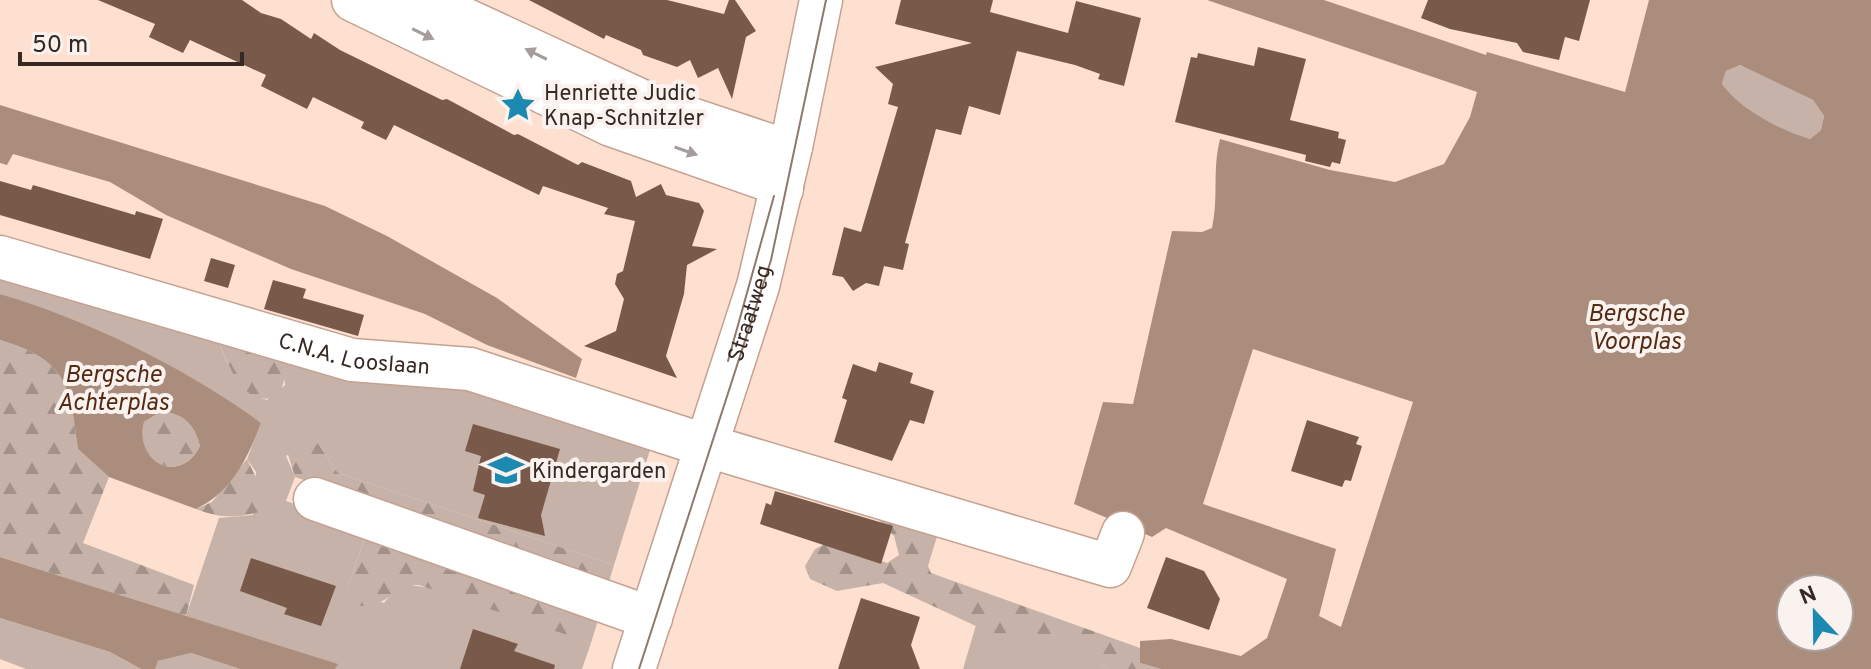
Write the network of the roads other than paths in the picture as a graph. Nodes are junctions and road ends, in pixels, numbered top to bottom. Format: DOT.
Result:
graph roads {
  1 [pos="353,0"];
  2 [pos="423,0"];
  3 [pos="821,0"];
  4 [pos="474,27"];
  5 [pos="791,147"];
  6 [pos="782,189"];
  7 [pos="0,257"];
  8 [pos="707,446"];
  9 [pos="315,499"];
  10 [pos="1123,533"];
  11 [pos="651,618"];
  12 [pos="634,669"];
  1 -- 4 [label="street, one-way"];
  2 -- 4 [label="street"];
  3 -- 5 [label="street, Straatweg"];
  5 -- 4 [label="street, one-way"];
  4 -- 6 [label="street, one-way"];
  5 -- 6 [label="street, Straatweg"];
  6 -- 8 [label="street, Straatweg"];
  7 -- 8 [label="street, C.N.A. Looslaan"];
  8 -- 10 [label="street, C.N.A. Looslaan"];
  8 -- 11 [label="street, Straatweg"];
  9 -- 11 [label="street"];
  11 -- 12 [label="street, Straatweg"];
}
